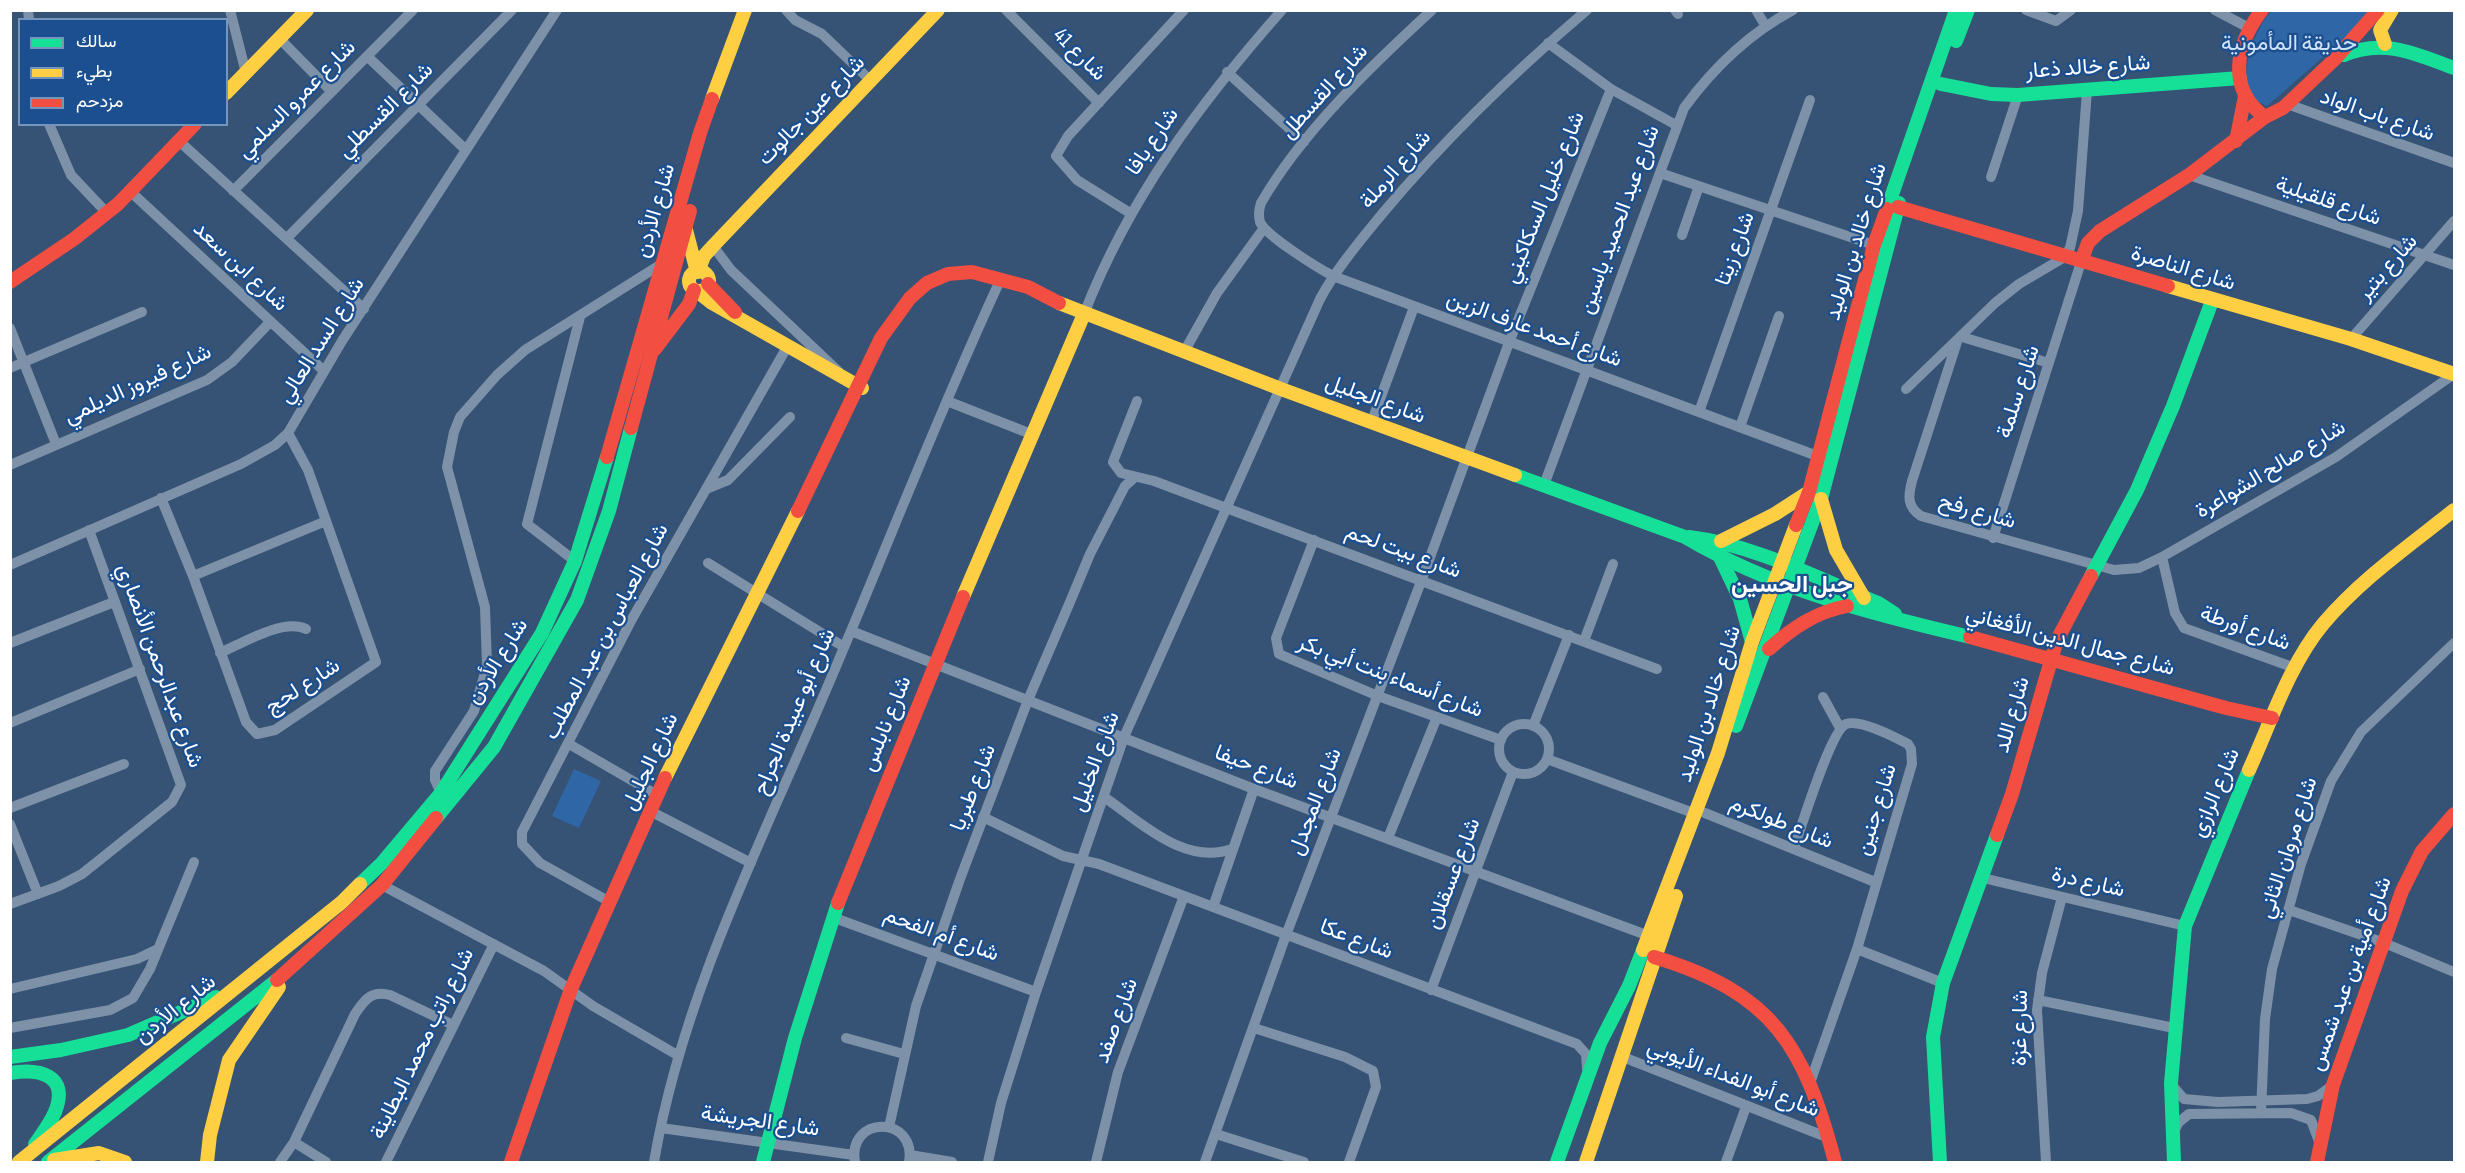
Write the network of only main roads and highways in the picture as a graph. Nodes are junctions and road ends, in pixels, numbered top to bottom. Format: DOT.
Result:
graph roads {
  1 [pos="307,10"];
  2 [pos="745,10"];
  3 [pos="756,10"];
  4 [pos="938,10"];
  5 [pos="1956,10"];
  6 [pos="1968,10"];
  7 [pos="2262,10"];
  8 [pos="2378,10"];
  9 [pos="2392,10"];
  10 [pos="2385,44"];
  11 [pos="2336,58"];
  12 [pos="2454,69"];
  13 [pos="2240,78"];
  14 [pos="1941,84"];
  15 [pos="228,91"];
  16 [pos="2245,96"];
  17 [pos="2265,117"];
  18 [pos="193,126"];
  19 [pos="2236,141"];
  20 [pos="1898,207"];
  21 [pos="686,230"];
  22 [pos="82,231"];
  23 [pos="2082,259"];
  24 [pos="10,272"];
  25 [pos="700,281"];
  26 [pos="10,282"];
  27 [pos="1051,300"];
  28 [pos="2212,301"];
  29 [pos="1084,314"];
  30 [pos="654,351"];
  31 [pos="2454,374"];
  32 [pos="856,386"];
  33 [pos="1815,496"];
  34 [pos="2454,510"];
  35 [pos="1720,548"];
  36 [pos="1781,564"];
  37 [pos="1797,571"];
  38 [pos="1775,579"];
  39 [pos="1791,586"];
  40 [pos="1864,598"];
  41 [pos="1847,606"];
  42 [pos="1902,618"];
  43 [pos="1752,642"];
  44 [pos="534,644"];
  45 [pos="1766,651"];
  46 [pos="549,653"];
  47 [pos="2051,659"];
  48 [pos="2270,723"];
  49 [pos="1700,814"];
  50 [pos="2454,814"];
  51 [pos="1653,957"];
  52 [pos="294,967"];
  53 [pos="239,986"];
  54 [pos="1600,1043"];
  55 [pos="1623,1057"];
  56 [pos="10,1058"];
  57 [pos="10,1073"];
  58 [pos="23,1159"];
  59 [pos="49,1162"];
  60 [pos="125,1162"];
  61 [pos="207,1162"];
  62 [pos="511,1162"];
  63 [pos="764,1162"];
  64 [pos="1557,1162"];
  65 [pos="1587,1162"];
  66 [pos="1835,1162"];
  67 [pos="1940,1162"];
  68 [pos="2174,1162"];
  69 [pos="2317,1162"];
  1 -- 15 [label="main road"];
  2 -- 44 [label="main road, شارع الأردن"];
  3 -- 21 [label="main road, شارع الأردن"];
  4 -- 25 [label="main road, شارع عين جالوت"];
  5 -- 33 [label="main road, شارع خالد بن الوليد"];
  6 -- 14 [label="main road, شارع خالد بن الوليد"];
  7 -- 13 [label="main road"];
  8 -- 11 [label="main road"];
  9 -- 10 [label="main road"];
  10 -- 11 [label="main road"];
  10 -- 12 [label="main road"];
  11 -- 17 [label="main road"];
  13 -- 14 [label="main road, شارع خالد ذعار"];
  13 -- 16 [label="main road"];
  14 -- 20 [label="main road, شارع خالد بن الوليد"];
  16 -- 17 [label="main road"];
  16 -- 19 [label="main road"];
  17 -- 19 [label="main road"];
  18 -- 22 [label="main road"];
  19 -- 23 [label="main road"];
  20 -- 23 [label="main road, شارع الناصرة"];
  20 -- 33 [label="main road, شارع خالد بن الوليد"];
  21 -- 25 [label="main road"];
  21 -- 30 [label="main road, شارع الأردن"];
  22 -- 24 [label="main road"];
  22 -- 26 [label="main road"];
  23 -- 28 [label="main road, شارع الناصرة"];
  25 -- 30 [label="main road, شارع عين جالوت"];
  25 -- 32 [label="main road"];
  27 -- 29 [label="main road, شارع الجليل"];
  27 -- 32 [label="main road, شارع الجليل"];
  27 -- 32 [label="main road, شارع الجليل"];
  28 -- 31 [label="main road, شارع الناصرة"];
  28 -- 47 [label="main road, شارع اللد"];
  29 -- 35 [label="main road, شارع الجليل"];
  29 -- 63 [label="main road, شارع نابلس"];
  30 -- 46 [label="main road, شارع الأردن"];
  32 -- 62 [label="main road, شارع الجليل"];
  33 -- 35 [label="main road"];
  33 -- 36 [label="main road, شارع خالد بن الوليد"];
  33 -- 37 [label="main road, شارع خالد بن الوليد"];
  33 -- 40 [label="main road"];
  34 -- 48 [label="main road, شارع الرازي"];
  35 -- 36 [label="main road, شارع الجليل"];
  35 -- 38 [label="main road, شارع الجليل"];
  35 -- 43 [label="main road"];
  36 -- 37 [label="main road, شارع جمال الدين الأفغاني"];
  36 -- 38 [label="main road, شارع خالد بن الوليد"];
  37 -- 39 [label="main road, شارع خالد بن الوليد"];
  37 -- 40 [label="main road, شارع جمال الدين الأفغاني"];
  38 -- 39 [label="main road, شارع جمال الدين الأفغاني"];
  38 -- 43 [label="main road, شارع خالد بن الوليد"];
  39 -- 41 [label="main road, شارع جمال الدين الأفغاني"];
  39 -- 45 [label="main road, شارع خالد بن الوليد"];
  40 -- 42 [label="main road, شارع جمال الدين الأفغاني"];
  41 -- 42 [label="main road, شارع جمال الدين الأفغاني"];
  41 -- 45 [label="main road"];
  42 -- 47 [label="main road, شارع جمال الدين الأفغاني"];
  43 -- 49 [label="main road, شارع خالد بن الوليد"];
  44 -- 46 [label="main road"];
  44 -- 53 [label="main road, شارع الأردن"];
  45 -- 49 [label="main road, شارع خالد بن الوليد"];
  46 -- 52 [label="main road, شارع الأردن"];
  47 -- 48 [label="main road, شارع جمال الدين الأفغاني"];
  47 -- 67 [label="main road, شارع اللد"];
  48 -- 68 [label="main road, شارع الرازي"];
  49 -- 51 [label="main road, شارع خالد بن الوليد"];
  49 -- 54 [label="main road, شارع خالد بن الوليد"];
  50 -- 69 [label="main road, شارع أمية بن عبد شمس"];
  51 -- 55 [label="main road, شارع خالد بن الوليد"];
  51 -- 66 [label="main road"];
  52 -- 59 [label="main road, شارع الأردن"];
  52 -- 61 [label="main road"];
  53 -- 56 [label="main road"];
  53 -- 58 [label="main road, شارع الأردن"];
  54 -- 55 [label="main road"];
  54 -- 64 [label="main road, شارع خالد بن الوليد"];
  55 -- 65 [label="main road, شارع خالد بن الوليد"];
  57 -- 58 [label="main road"];
  59 -- 60 [label="main road"];
}
